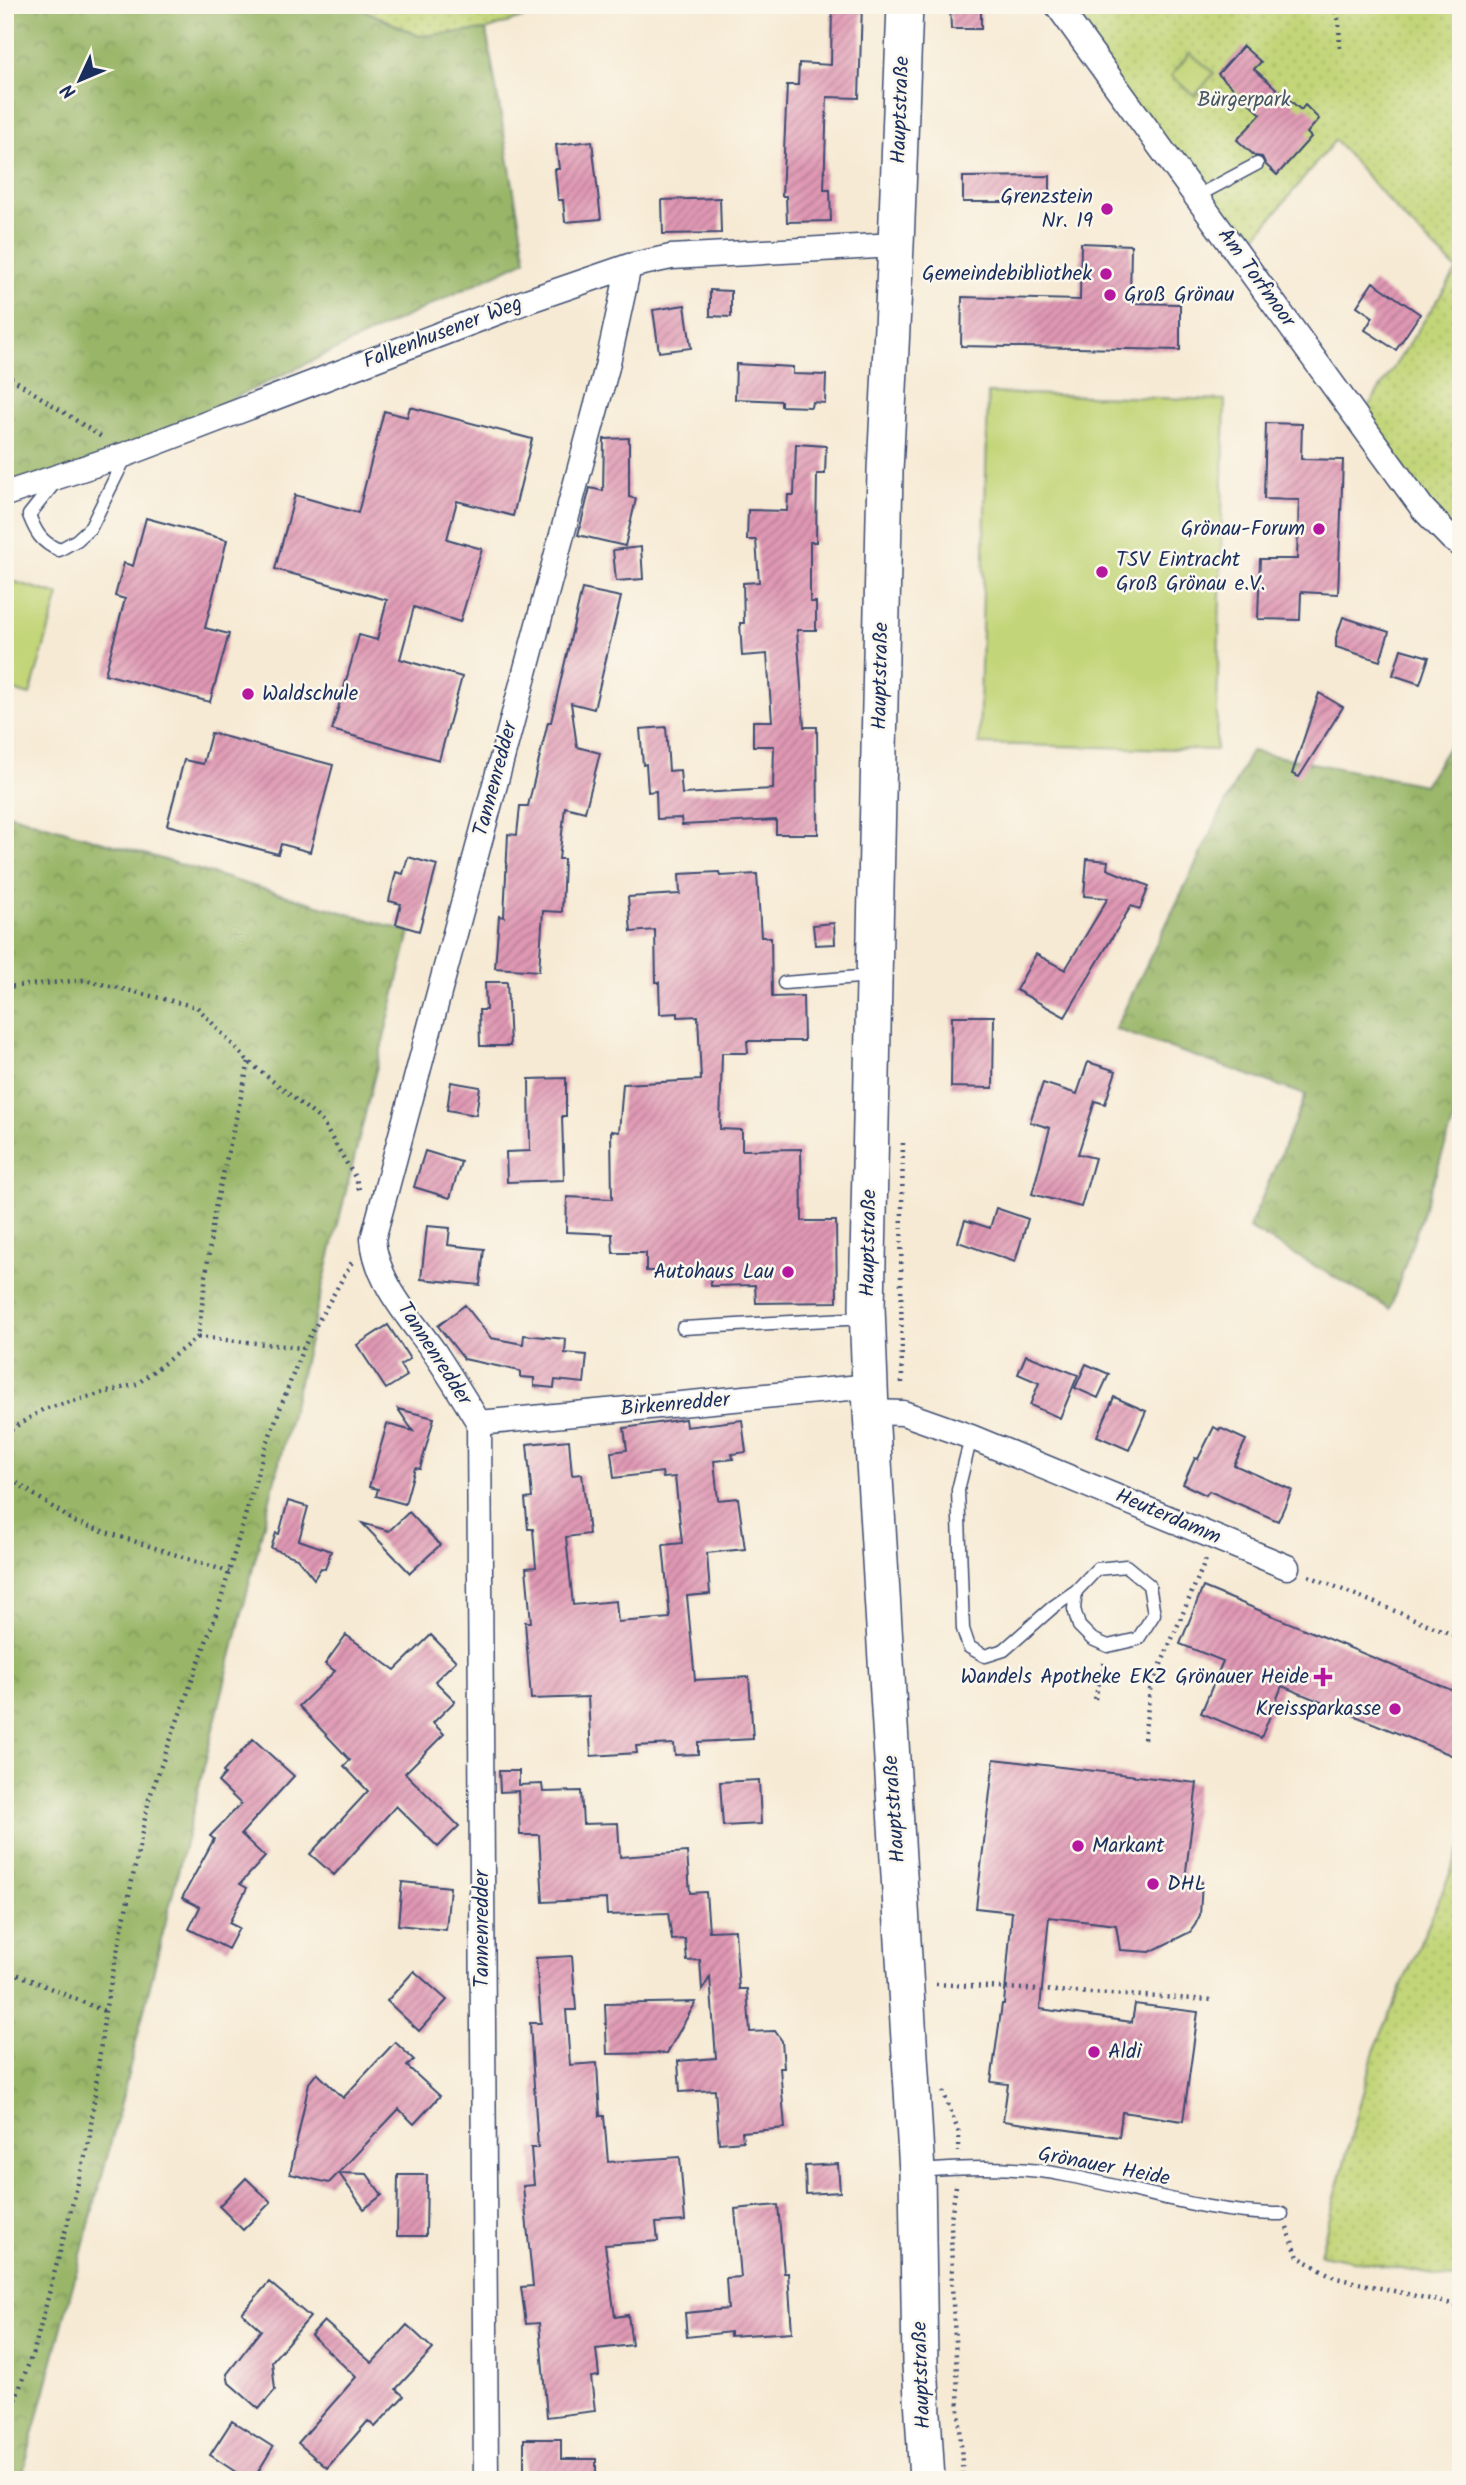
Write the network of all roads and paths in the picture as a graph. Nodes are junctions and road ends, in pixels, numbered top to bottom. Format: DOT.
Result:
graph roads {
  1 [pos="905,5"];
  2 [pos="1057,5"];
  3 [pos="1333,5"];
  4 [pos="1339,49"];
  5 [pos="1257,164"];
  6 [pos="1198,196"];
  7 [pos="897,245"];
  8 [pos="629,266"];
  9 [pos="5,374"];
  10 [pos="127,454"];
  11 [pos="59,478"];
  12 [pos="5,494"];
  13 [pos="1461,545"];
  14 [pos="875,976"];
  15 [pos="784,983"];
  16 [pos="5,987"];
  17 [pos="249,1062"];
  18 [pos="373,1239"];
  19 [pos="868,1318"];
  20 [pos="683,1328"];
  21 [pos="198,1337"];
  22 [pos="303,1348"];
  23 [pos="871,1399"];
  24 [pos="479,1423"];
  25 [pos="5,1433"];
  26 [pos="971,1437"];
  27 [pos="5,1475"];
  28 [pos="1287,1567"];
  29 [pos="229,1572"];
  30 [pos="1195,1584"];
  31 [pos="1076,1591"];
  32 [pos="1461,1638"];
  33 [pos="1108,1646"];
  34 [pos="1095,1699"];
  35 [pos="1143,1739"];
  36 [pos="5,1969"];
  37 [pos="936,1984"];
  38 [pos="1213,2000"];
  39 [pos="104,2011"];
  40 [pos="917,2172"];
  41 [pos="1282,2214"];
  42 [pos="1461,2306"];
  43 [pos="5,2426"];
  44 [pos="486,2480"];
  45 [pos="927,2480"];
  1 -- 7 [label="main road, Hauptstraße"];
  2 -- 6 [label="street, Am Torfmoor"];
  3 -- 4 [label="path"];
  5 -- 6 [label="lane"];
  6 -- 13 [label="street, Am Torfmoor"];
  7 -- 8 [label="street, Falkenhusener Weg"];
  7 -- 14 [label="main road, Hauptstraße"];
  8 -- 10 [label="street, Falkenhusener Weg"];
  8 -- 18 [label="street, Tannenredder"];
  9 -- 10 [label="path"];
  10 -- 11 [label="street, Falkenhusener Weg"];
  10 -- 11 [label="lane"];
  11 -- 12 [label="street, Falkenhusener Weg"];
  14 -- 15 [label="lane"];
  14 -- 19 [label="main road, Hauptstraße"];
  16 -- 17 [label="path"];
  17 -- 18 [label="path"];
  17 -- 21 [label="path"];
  18 -- 22 [label="path"];
  18 -- 24 [label="street, Tannenredder"];
  19 -- 20 [label="lane"];
  19 -- 23 [label="main road, Hauptstraße"];
  21 -- 22 [label="path"];
  21 -- 25 [label="path"];
  22 -- 29 [label="path"];
  23 -- 24 [label="street, Birkenredder"];
  23 -- 26 [label="street, Heuterdamm"];
  23 -- 40 [label="main road, Hauptstraße"];
  24 -- 44 [label="street, Tannenredder"];
  26 -- 28 [label="street, Heuterdamm"];
  26 -- 31 [label="lane"];
  27 -- 29 [label="path"];
  28 -- 32 [label="path"];
  29 -- 39 [label="path"];
  30 -- 35 [label="path"];
  31 -- 33 [label="lane"];
  31 -- 33 [label="lane"];
  33 -- 34 [label="path"];
  36 -- 39 [label="path"];
  37 -- 38 [label="path"];
  39 -- 43 [label="path"];
  40 -- 41 [label="lane, Grönauer Heide"];
  40 -- 45 [label="main road, Hauptstraße"];
  41 -- 42 [label="path"];
}
